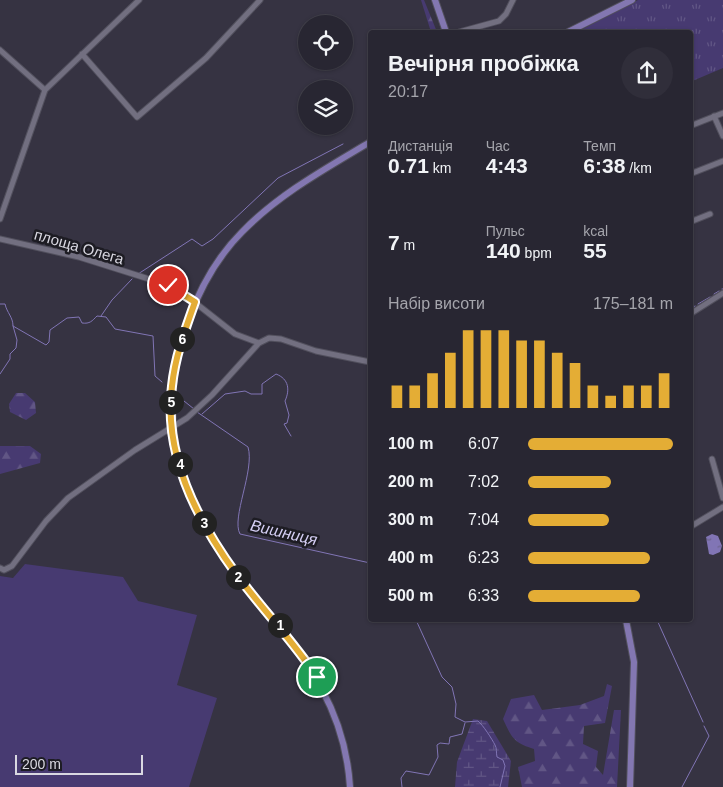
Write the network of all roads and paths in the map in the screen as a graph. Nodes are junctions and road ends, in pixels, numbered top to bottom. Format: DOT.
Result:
graph roads {
  1 [pos="139,0"];
  2 [pos="260,0"];
  3 [pos="435,0"];
  4 [pos="513,0"];
  5 [pos="632,0"];
  6 [pos="445,29"];
  7 [pos="466,30"];
  8 [pos="572,30"];
  9 [pos="0,50"];
  10 [pos="82,54"];
  11 [pos="44,90"];
  12 [pos="723,113"];
  13 [pos="714,116"];
  14 [pos="693,125"];
  15 [pos="723,136"];
  16 [pos="368,143"];
  17 [pos="723,161"];
  18 [pos="693,173"];
  19 [pos="710,214"];
  20 [pos="0,219"];
  21 [pos="693,221"];
  22 [pos="0,239"];
  23 [pos="723,293"];
  24 [pos="195,302"];
  25 [pos="693,312"];
  26 [pos="259,342"];
  27 [pos="368,362"];
  28 [pos="172,427"];
  29 [pos="712,459"];
  30 [pos="723,498"];
  31 [pos="723,507"];
  32 [pos="693,525"];
  33 [pos="2,569"];
  34 [pos="626,622"];
  35 [pos="350,787"];
  36 [pos="630,787"];
  1 -- 10 [label="street"];
  2 -- 10 [label="street"];
  3 -- 6 [label="main road"];
  4 -- 7 [label="street"];
  5 -- 8 [label="main road"];
  9 -- 11 [label="street"];
  10 -- 11 [label="street"];
  11 -- 20 [label="street"];
  12 -- 13 [label="street"];
  13 -- 14 [label="street"];
  13 -- 15 [label="street"];
  16 -- 24 [label="main road"];
  17 -- 18 [label="street"];
  19 -- 21 [label="street"];
  22 -- 24 [label="street, площа Олега"];
  23 -- 25 [label="street"];
  24 -- 26 [label="street, площа Олега"];
  24 -- 28 [label="main road"];
  26 -- 27 [label="street"];
  26 -- 28 [label="street"];
  28 -- 33 [label="street"];
  28 -- 35 [label="main road"];
  29 -- 30 [label="street"];
  31 -- 32 [label="street"];
  34 -- 36 [label="main road"];
}
